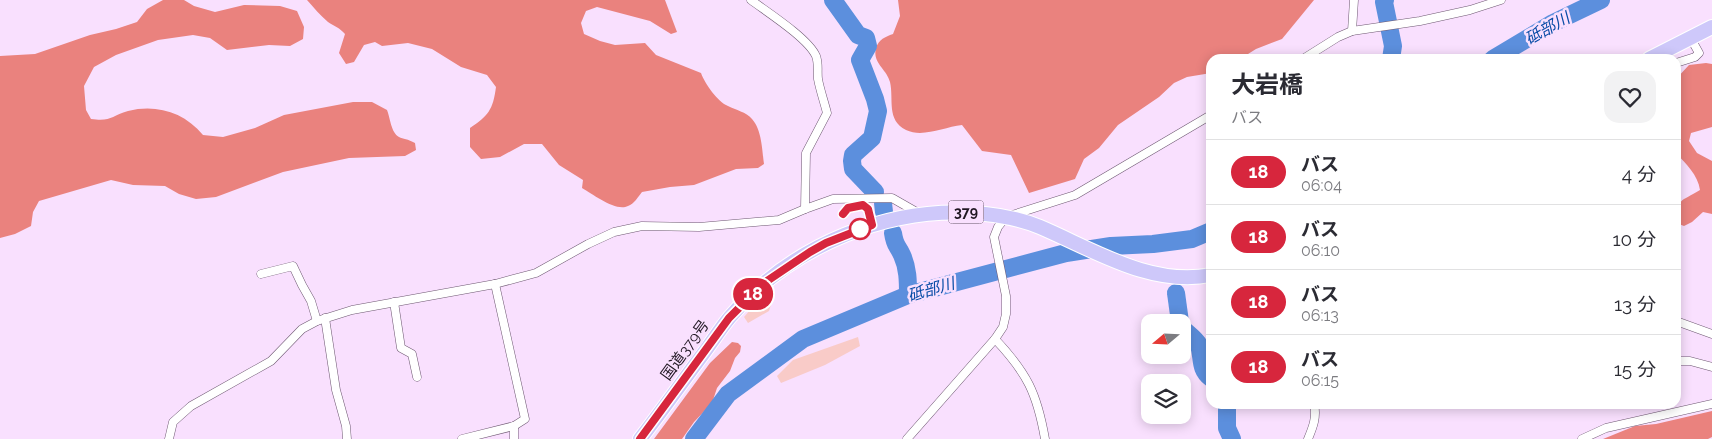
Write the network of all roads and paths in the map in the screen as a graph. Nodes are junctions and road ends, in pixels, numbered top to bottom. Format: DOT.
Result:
graph roads {
  1 [pos="751,0"];
  2 [pos="1354,0"];
  3 [pos="1501,0"];
  4 [pos="1712,26"];
  5 [pos="1352,30"];
  6 [pos="1690,37"];
  7 [pos="1312,54"];
  8 [pos="1658,54"];
  9 [pos="1681,61"];
  10 [pos="1206,118"];
  11 [pos="805,209"];
  12 [pos="920,214"];
  13 [pos="1006,217"];
  14 [pos="261,274"];
  15 [pos="1206,276"];
  16 [pos="495,284"];
  17 [pos="394,302"];
  18 [pos="321,320"];
  19 [pos="1681,323"];
  20 [pos="1712,334"];
  21 [pos="995,339"];
  22 [pos="1681,361"];
  23 [pos="1712,367"];
  24 [pos="416,377"];
  25 [pos="1712,404"];
  26 [pos="1315,409"];
  27 [pos="514,426"];
  28 [pos="169,439"];
  29 [pos="347,439"];
  30 [pos="462,439"];
  31 [pos="514,439"];
  32 [pos="640,439"];
  33 [pos="907,439"];
  34 [pos="1045,439"];
  35 [pos="1308,439"];
  36 [pos="1582,439"];
  1 -- 11 [label="street"];
  2 -- 5 [label="street"];
  3 -- 5 [label="street"];
  4 -- 6 [label="highway"];
  5 -- 7 [label="street"];
  6 -- 8 [label="highway"];
  6 -- 9 [label="street"];
  10 -- 13 [label="street"];
  11 -- 12 [label="street"];
  11 -- 16 [label="street"];
  12 -- 13 [label="highway, 国道379号 / 379"];
  12 -- 32 [label="highway, 国道379号 / 379"];
  13 -- 15 [label="highway, 国道379号 / 379"];
  13 -- 21 [label="street"];
  14 -- 18 [label="street"];
  16 -- 17 [label="street"];
  16 -- 27 [label="street"];
  17 -- 18 [label="street"];
  17 -- 24 [label="street"];
  18 -- 28 [label="street"];
  18 -- 29 [label="street"];
  19 -- 20 [label="street"];
  21 -- 33 [label="street"];
  21 -- 34 [label="street"];
  22 -- 23 [label="street"];
  25 -- 36 [label="street"];
  26 -- 35 [label="street"];
  27 -- 30 [label="street"];
  27 -- 31 [label="street"];
}
